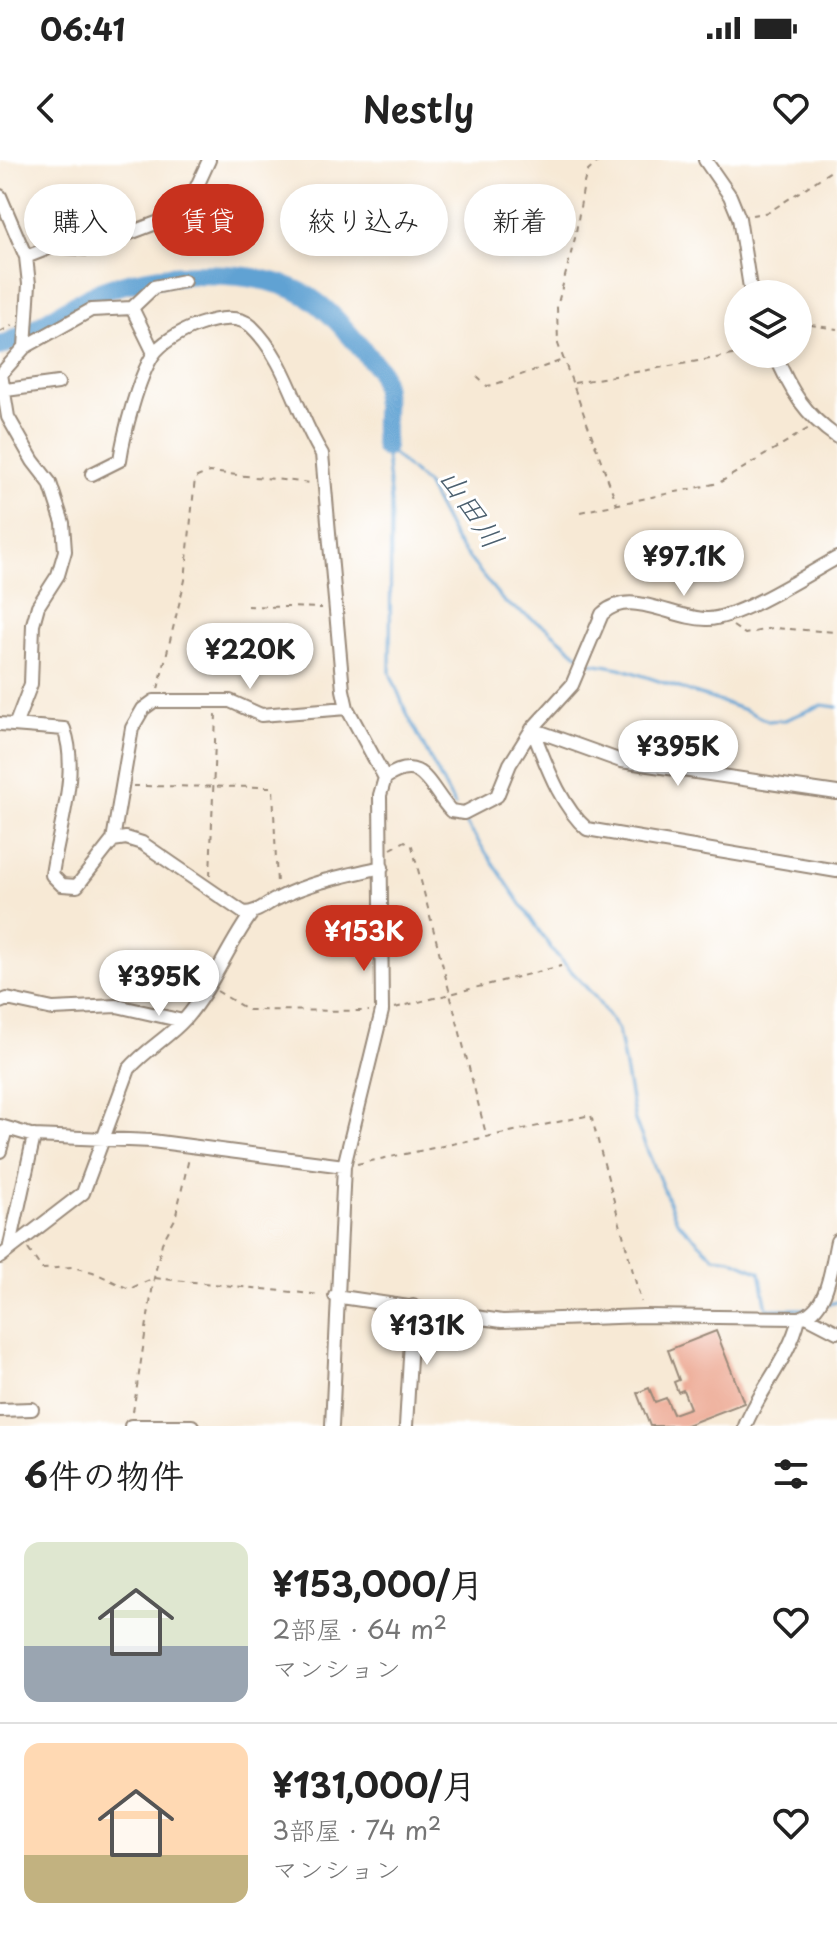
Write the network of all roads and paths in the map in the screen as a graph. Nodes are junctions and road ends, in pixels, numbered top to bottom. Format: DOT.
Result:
graph roads {
  1 [pos="209,160"];
  2 [pos="600,160"];
  3 [pos="705,160"];
  4 [pos="837,167"];
  5 [pos="0,196"];
  6 [pos="739,218"];
  7 [pos="5,219"];
  8 [pos="26,257"];
  9 [pos="749,280"];
  10 [pos="184,281"];
  11 [pos="132,308"];
  12 [pos="812,325"];
  13 [pos="837,329"];
  14 [pos="25,346"];
  15 [pos="154,353"];
  16 [pos="724,357"];
  17 [pos="562,360"];
  18 [pos="781,368"];
  19 [pos="0,374"];
  20 [pos="477,377"];
  21 [pos="58,383"];
  22 [pos="571,384"];
  23 [pos="6,390"];
  24 [pos="817,423"];
  25 [pos="837,437"];
  26 [pos="92,474"];
  27 [pos="326,485"];
  28 [pos="617,504"];
  29 [pos="580,512"];
  30 [pos="837,558"];
  31 [pos="247,606"];
  32 [pos="334,608"];
  33 [pos="724,616"];
  34 [pos="837,632"];
  35 [pos="154,701"];
  36 [pos="217,701"];
  37 [pos="347,708"];
  38 [pos="16,723"];
  39 [pos="0,724"];
  40 [pos="532,729"];
  41 [pos="385,778"];
  42 [pos="123,786"];
  43 [pos="213,786"];
  44 [pos="837,793"];
  45 [pos="113,840"];
  46 [pos="382,860"];
  47 [pos="837,871"];
  48 [pos="210,889"];
  49 [pos="278,898"];
  50 [pos="252,913"];
  51 [pos="0,1002"];
  52 [pos="183,1021"];
  53 [pos="3,1128"];
  54 [pos="487,1135"];
  55 [pos="34,1136"];
  56 [pos="103,1139"];
  57 [pos="191,1149"];
  58 [pos="0,1151"];
  59 [pos="344,1166"];
  60 [pos="22,1240"];
  61 [pos="837,1241"];
  62 [pos="5,1253"];
  63 [pos="154,1278"];
  64 [pos="335,1296"];
  65 [pos="413,1306"];
  66 [pos="810,1311"];
  67 [pos="644,1316"];
  68 [pos="837,1332"];
  69 [pos="32,1409"];
  70 [pos="0,1410"];
  71 [pos="134,1411"];
  72 [pos="131,1426"];
  73 [pos="192,1426"];
  74 [pos="332,1426"];
  75 [pos="406,1426"];
  76 [pos="745,1426"];
  1 -- 8 [label="street"];
  2 -- 17 [label="path"];
  3 -- 6 [label="street"];
  4 -- 6 [label="path"];
  5 -- 7 [label="street"];
  6 -- 9 [label="street"];
  7 -- 8 [label="street"];
  8 -- 14 [label="street"];
  10 -- 11 [label="street"];
  11 -- 14 [label="street"];
  11 -- 15 [label="street"];
  12 -- 13 [label="path"];
  14 -- 19 [label="street"];
  15 -- 26 [label="street"];
  15 -- 27 [label="street"];
  16 -- 22 [label="path"];
  17 -- 20 [label="path"];
  17 -- 22 [label="path"];
  18 -- 24 [label="street"];
  19 -- 23 [label="street"];
  21 -- 23 [label="street"];
  22 -- 28 [label="path"];
  23 -- 38 [label="street"];
  24 -- 25 [label="street"];
  24 -- 28 [label="path"];
  27 -- 32 [label="street"];
  27 -- 35 [label="path"];
  28 -- 29 [label="path"];
  30 -- 33 [label="street"];
  31 -- 32 [label="path"];
  32 -- 37 [label="street"];
  33 -- 34 [label="path"];
  33 -- 40 [label="street"];
  35 -- 36 [label="street"];
  35 -- 42 [label="street"];
  36 -- 37 [label="street"];
  36 -- 43 [label="path"];
  37 -- 41 [label="street"];
  38 -- 39 [label="street"];
  38 -- 45 [label="street"];
  40 -- 41 [label="street"];
  40 -- 44 [label="street"];
  40 -- 47 [label="street"];
  41 -- 46 [label="street"];
  42 -- 43 [label="path"];
  42 -- 45 [label="street"];
  43 -- 48 [label="path"];
  43 -- 49 [label="path"];
  45 -- 48 [label="street"];
  46 -- 49 [label="street"];
  46 -- 54 [label="path"];
  46 -- 59 [label="street"];
  48 -- 50 [label="street"];
  49 -- 50 [label="street"];
  50 -- 52 [label="street"];
  51 -- 52 [label="street"];
  52 -- 56 [label="street"];
  53 -- 55 [label="street"];
  53 -- 58 [label="street"];
  54 -- 59 [label="path"];
  54 -- 67 [label="path"];
  55 -- 56 [label="street"];
  55 -- 62 [label="street"];
  56 -- 57 [label="street"];
  56 -- 60 [label="street"];
  57 -- 59 [label="street"];
  57 -- 63 [label="path"];
  59 -- 64 [label="street"];
  60 -- 62 [label="street"];
  60 -- 63 [label="path"];
  61 -- 66 [label="street"];
  63 -- 64 [label="path"];
  63 -- 71 [label="path"];
  64 -- 65 [label="street"];
  64 -- 74 [label="street"];
  65 -- 67 [label="street"];
  65 -- 75 [label="street"];
  66 -- 67 [label="street"];
  66 -- 68 [label="street"];
  66 -- 76 [label="street"];
  69 -- 70 [label="street"];
  72 -- 73 [label="street"];
}
